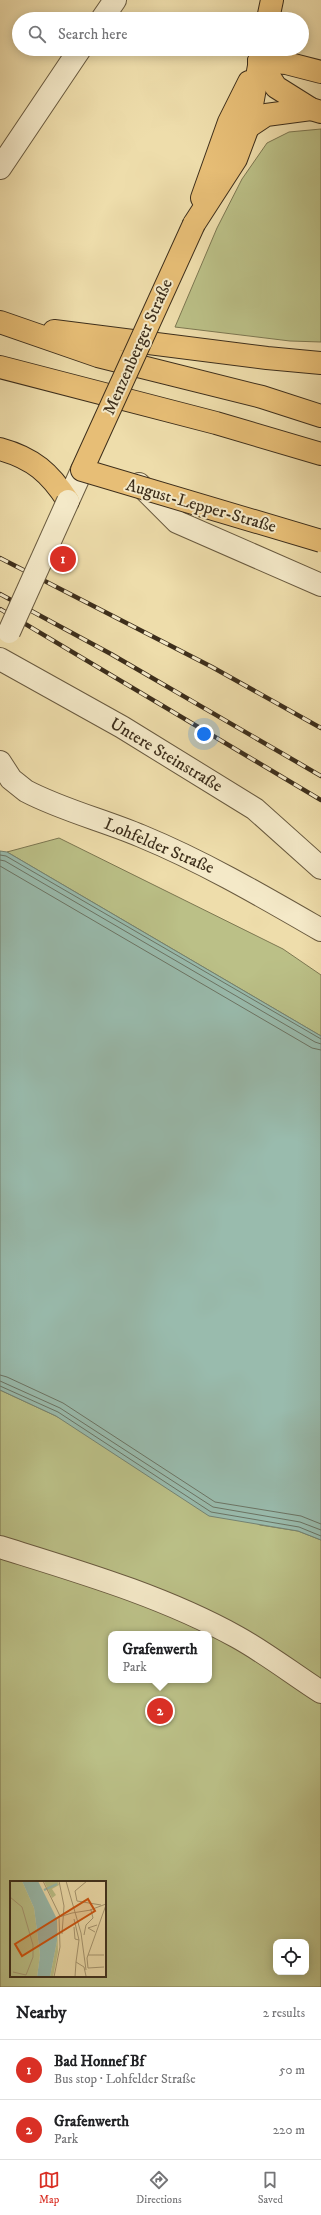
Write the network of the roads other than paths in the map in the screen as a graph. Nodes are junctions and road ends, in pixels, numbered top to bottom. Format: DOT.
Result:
graph roads {
  1 [pos="115,0"];
  2 [pos="272,0"];
  3 [pos="107,12"];
  4 [pos="269,12"];
  5 [pos="75,56"];
  6 [pos="260,56"];
  7 [pos="260,56"];
  8 [pos="260,56"];
  9 [pos="263,56"];
  10 [pos="321,72"];
  11 [pos="316,110"];
  12 [pos="248,127"];
  13 [pos="0,168"];
  14 [pos="194,224"];
  15 [pos="7,324"];
  16 [pos="321,363"];
  17 [pos="0,367"];
  18 [pos="321,416"];
  19 [pos="0,449"];
  20 [pos="321,454"];
  21 [pos="82,470"];
  22 [pos="136,481"];
  23 [pos="68,501"];
  24 [pos="321,541"];
  25 [pos="321,585"];
  26 [pos="0,653"];
  27 [pos="0,660"];
  28 [pos="0,762"];
  29 [pos="321,868"];
  30 [pos="321,930"];
  31 [pos="0,1547"];
  32 [pos="321,1692"];
  1 -- 3 [label="street"];
  2 -- 4 [label="main road"];
  5 -- 13 [label="street"];
  6 -- 11 [label="main road"];
  7 -- 12 [label="main road, Menzenberger Straße"];
  8 -- 14 [label="main road, Menzenberger Straße"];
  9 -- 10 [label="main road"];
  11 -- 12 [label="main road"];
  12 -- 14 [label="main road, Menzenberger Straße"];
  14 -- 21 [label="main road, Menzenberger Straße, bridge"];
  15 -- 16 [label="main road"];
  15 -- 18 [label="main road"];
  17 -- 20 [label="main road"];
  19 -- 23 [label="main road"];
  21 -- 23 [label="street"];
  21 -- 24 [label="main road, August-Lepper-Straße, bridge"];
  22 -- 25 [label="street"];
  23 -- 26 [label="street, bridge"];
  27 -- 29 [label="street, Untere Steinstraße"];
  28 -- 30 [label="street, Lohfelder Straße"];
  31 -- 32 [label="street"];
}
